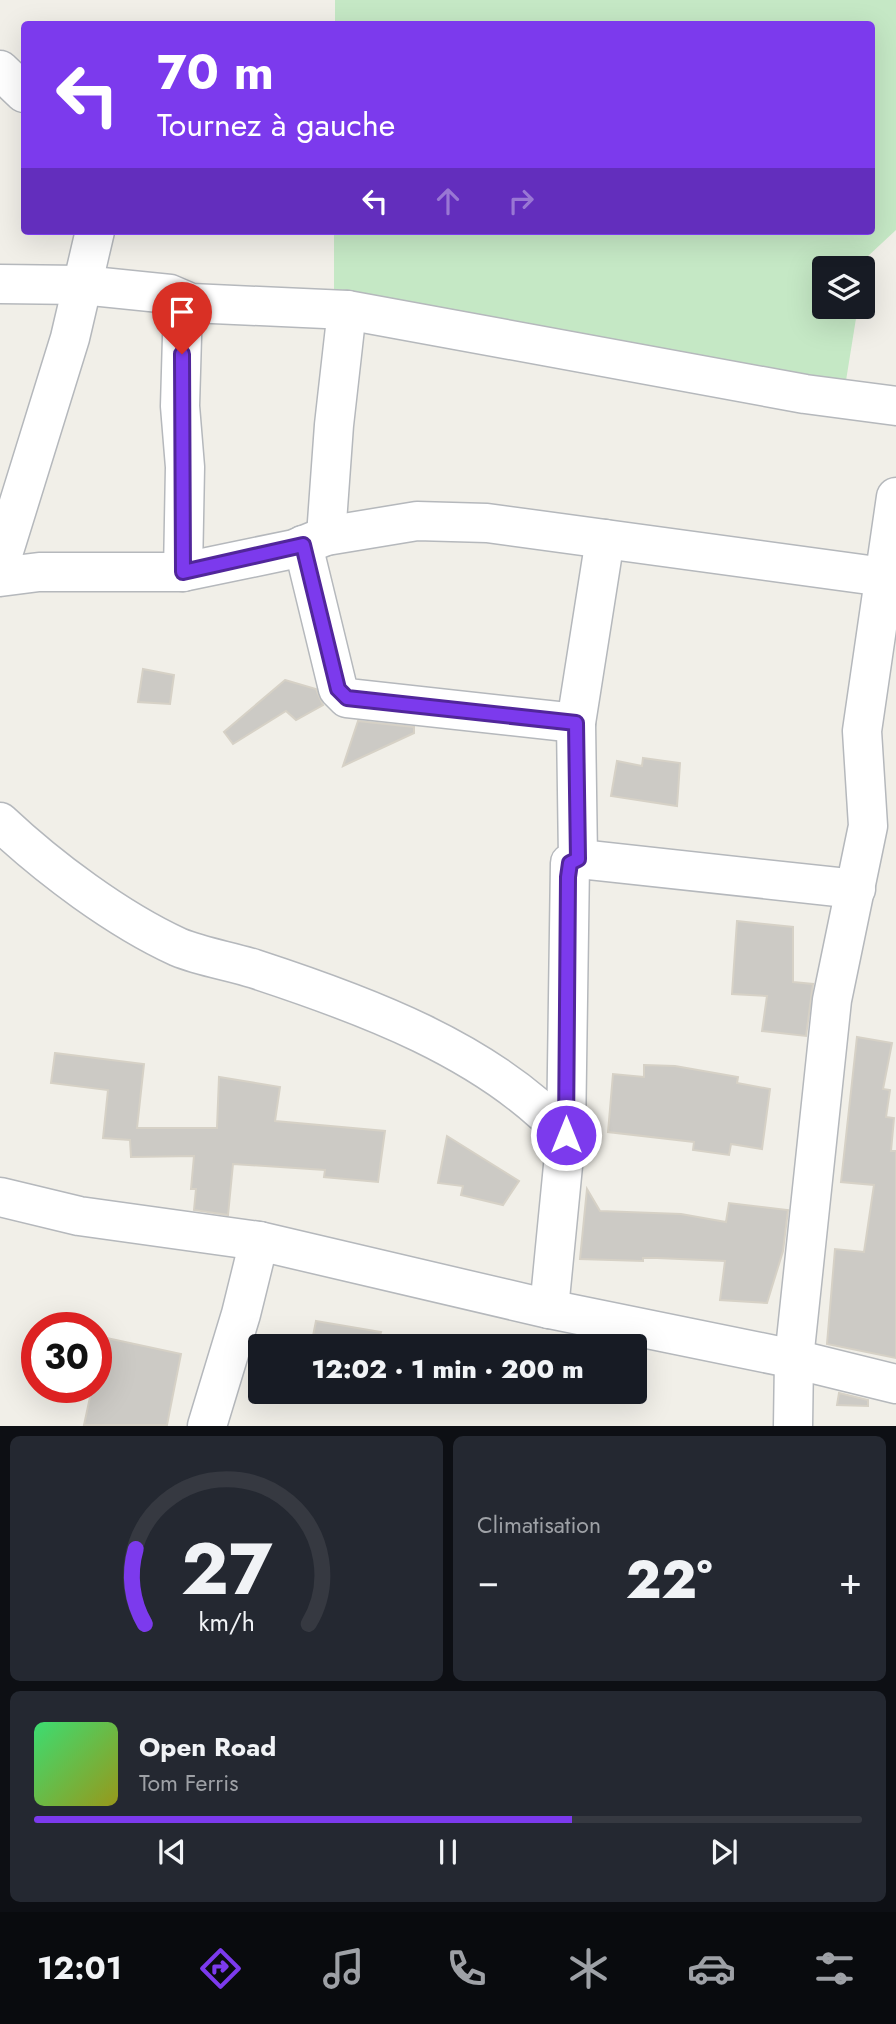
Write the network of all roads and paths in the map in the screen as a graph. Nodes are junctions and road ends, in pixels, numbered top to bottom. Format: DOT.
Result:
graph roads {
  1 [pos="0,70"];
  2 [pos="21,90"];
  3 [pos="94,235"];
  4 [pos="0,284"];
  5 [pos="82,285"];
  6 [pos="183,302"];
  7 [pos="347,310"];
  8 [pos="896,406"];
  9 [pos="896,497"];
  10 [pos="605,539"];
  11 [pos="315,541"];
  12 [pos="0,564"];
  13 [pos="183,572"];
  14 [pos="0,577"];
  15 [pos="884,577"];
  16 [pos="576,723"];
  17 [pos="0,822"];
  18 [pos="578,859"];
  19 [pos="856,889"];
  20 [pos="566,1135"];
  21 [pos="0,1197"];
  22 [pos="259,1241"];
  23 [pos="549,1309"];
  24 [pos="794,1359"];
  25 [pos="896,1384"];
  26 [pos="207,1426"];
  27 [pos="793,1426"];
  1 -- 2 [label="street"];
  3 -- 5 [label="street"];
  4 -- 5 [label="street"];
  5 -- 6 [label="street"];
  5 -- 12 [label="street"];
  6 -- 7 [label="street"];
  6 -- 13 [label="street"];
  7 -- 8 [label="street"];
  7 -- 11 [label="street"];
  9 -- 15 [label="street"];
  10 -- 11 [label="street"];
  10 -- 15 [label="street"];
  10 -- 16 [label="street"];
  11 -- 13 [label="street"];
  11 -- 16 [label="street"];
  13 -- 14 [label="street"];
  15 -- 19 [label="street"];
  16 -- 18 [label="street"];
  17 -- 20 [label="street"];
  18 -- 19 [label="street"];
  18 -- 20 [label="street"];
  19 -- 24 [label="street"];
  20 -- 23 [label="street"];
  21 -- 22 [label="street"];
  22 -- 23 [label="street"];
  22 -- 26 [label="street"];
  23 -- 24 [label="street"];
  24 -- 25 [label="street"];
  24 -- 27 [label="street"];
}
